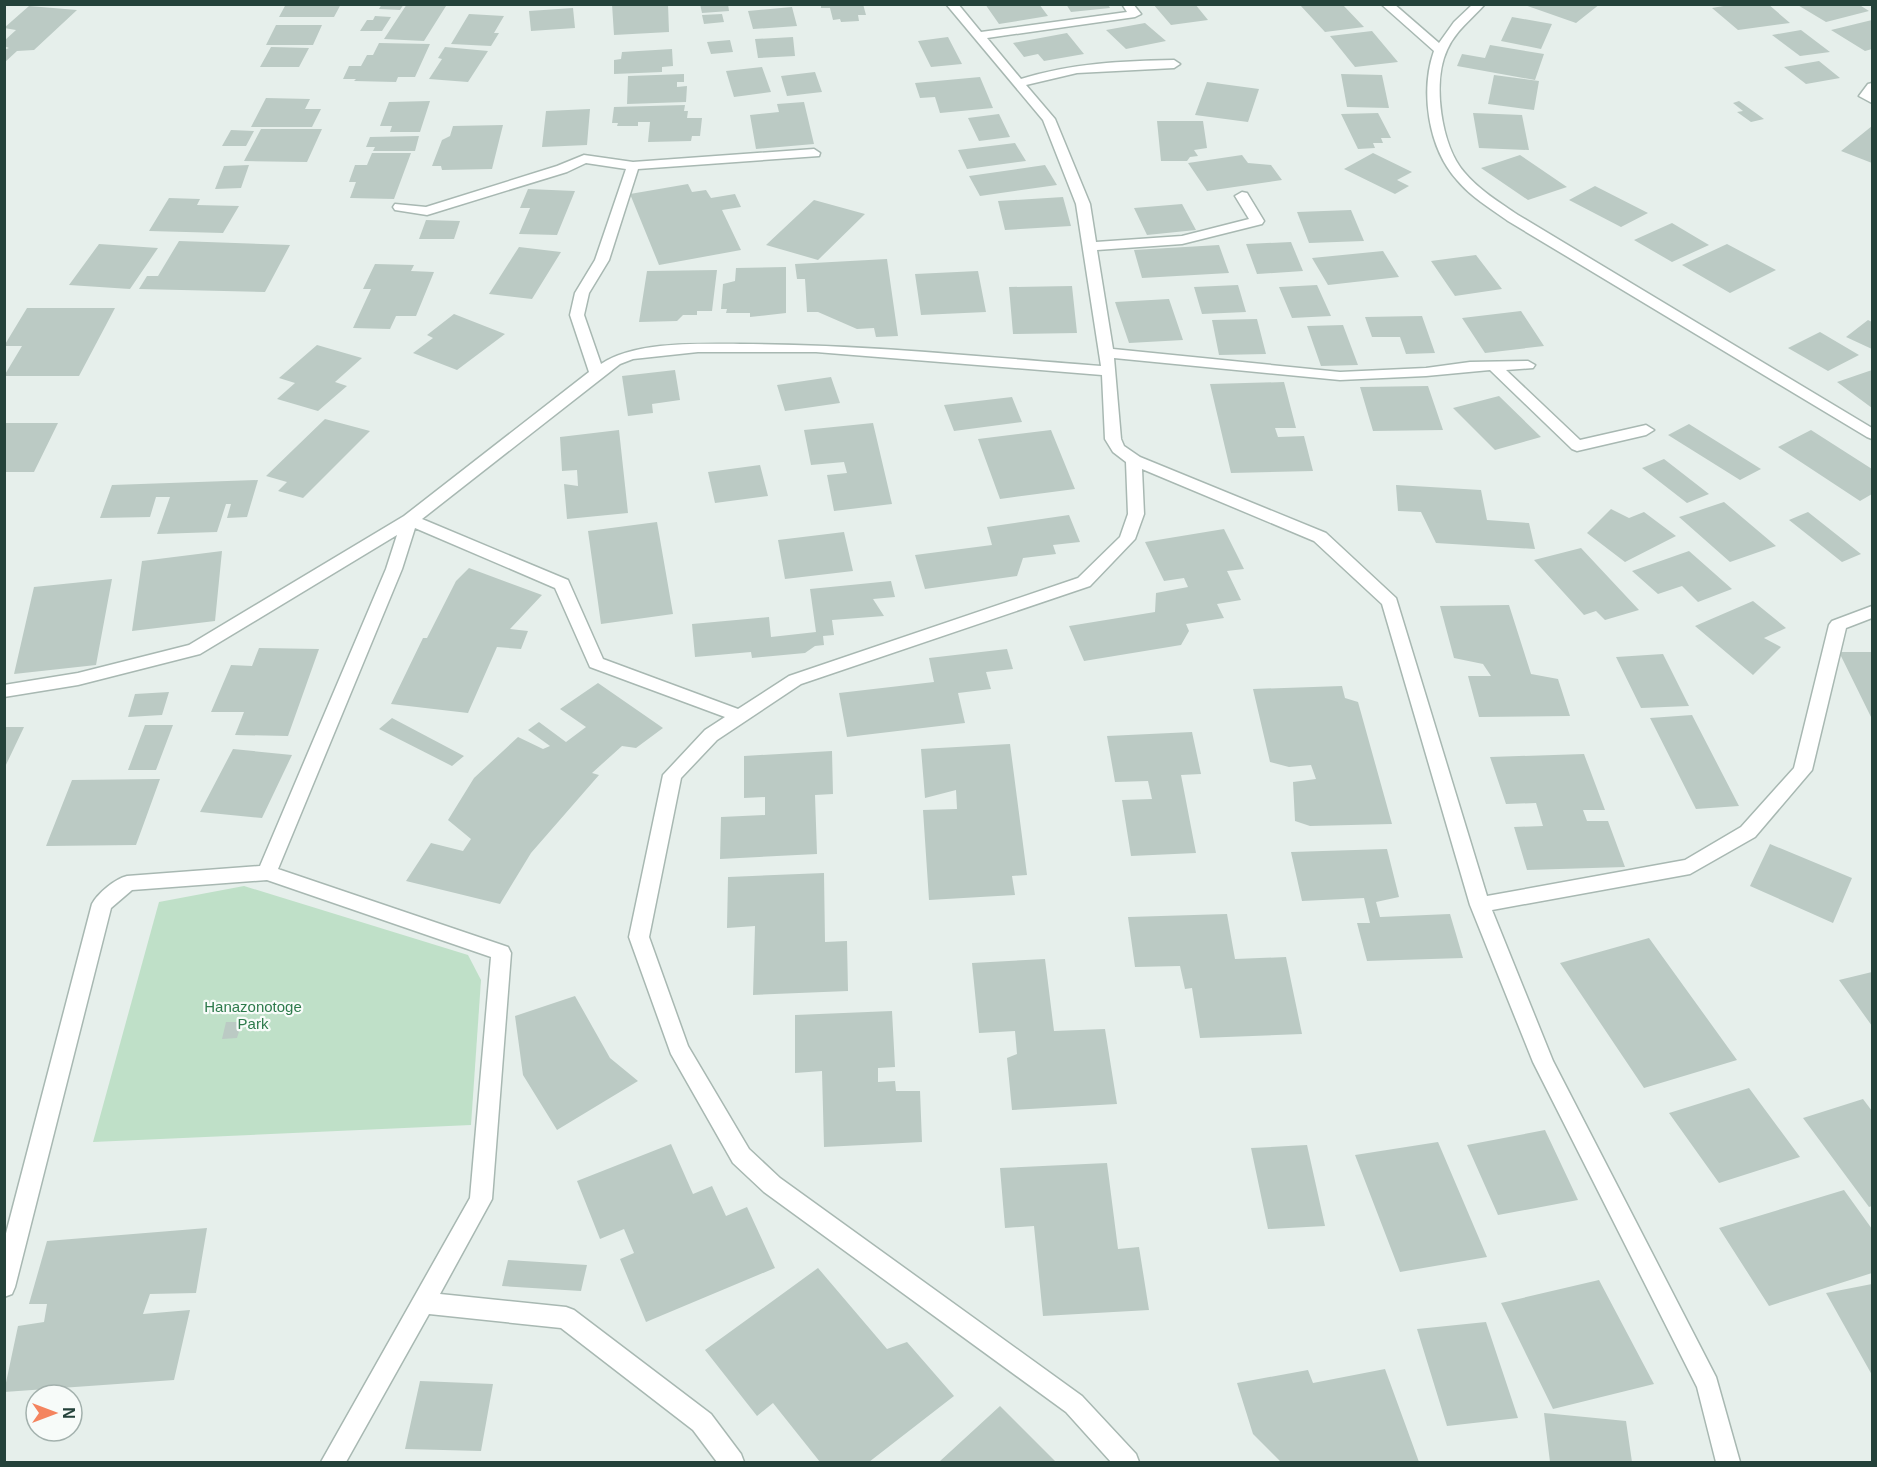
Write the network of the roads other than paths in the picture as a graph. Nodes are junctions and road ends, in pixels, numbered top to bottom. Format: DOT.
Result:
graph roads {
  1 [pos="951,4"];
  2 [pos="1126,4"];
  3 [pos="1386,4"];
  4 [pos="1480,4"];
  5 [pos="979,36"];
  6 [pos="1440,50"];
  7 [pos="1174,64"];
  8 [pos="1020,83"];
  9 [pos="1872,87"];
  10 [pos="1872,99"];
  11 [pos="814,153"];
  12 [pos="633,166"];
  13 [pos="1242,196"];
  14 [pos="400,207"];
  15 [pos="1089,247"];
  16 [pos="1108,362"];
  17 [pos="1528,365"];
  18 [pos="1494,366"];
  19 [pos="597,373"];
  20 [pos="1646,430"];
  21 [pos="1872,434"];
  22 [pos="1134,460"];
  23 [pos="410,520"];
  24 [pos="1872,612"];
  25 [pos="4,691"];
  26 [pos="740,716"];
  27 [pos="267,873"];
  28 [pos="1480,905"];
  29 [pos="4,1287"];
  30 [pos="422,1303"];
  31 [pos="333,1462"];
  32 [pos="732,1462"];
  33 [pos="1127,1462"];
  34 [pos="1728,1462"];
  1 -- 5 [label="street"];
  2 -- 5 [label="street"];
  3 -- 6 [label="street"];
  4 -- 6 [label="street"];
  5 -- 8 [label="street"];
  6 -- 21 [label="street"];
  7 -- 8 [label="street"];
  8 -- 15 [label="street"];
  9 -- 10 [label="street"];
  11 -- 12 [label="street"];
  12 -- 14 [label="street"];
  12 -- 19 [label="street"];
  13 -- 15 [label="street"];
  15 -- 16 [label="street"];
  16 -- 18 [label="street"];
  16 -- 19 [label="street"];
  16 -- 22 [label="street"];
  17 -- 18 [label="street"];
  18 -- 20 [label="street"];
  19 -- 23 [label="street"];
  22 -- 26 [label="street"];
  22 -- 28 [label="street"];
  23 -- 25 [label="street"];
  23 -- 26 [label="street"];
  23 -- 27 [label="street"];
  24 -- 28 [label="street"];
  26 -- 33 [label="street"];
  27 -- 29 [label="street"];
  27 -- 30 [label="street"];
  28 -- 34 [label="street"];
  30 -- 31 [label="street"];
  30 -- 32 [label="street"];
}
